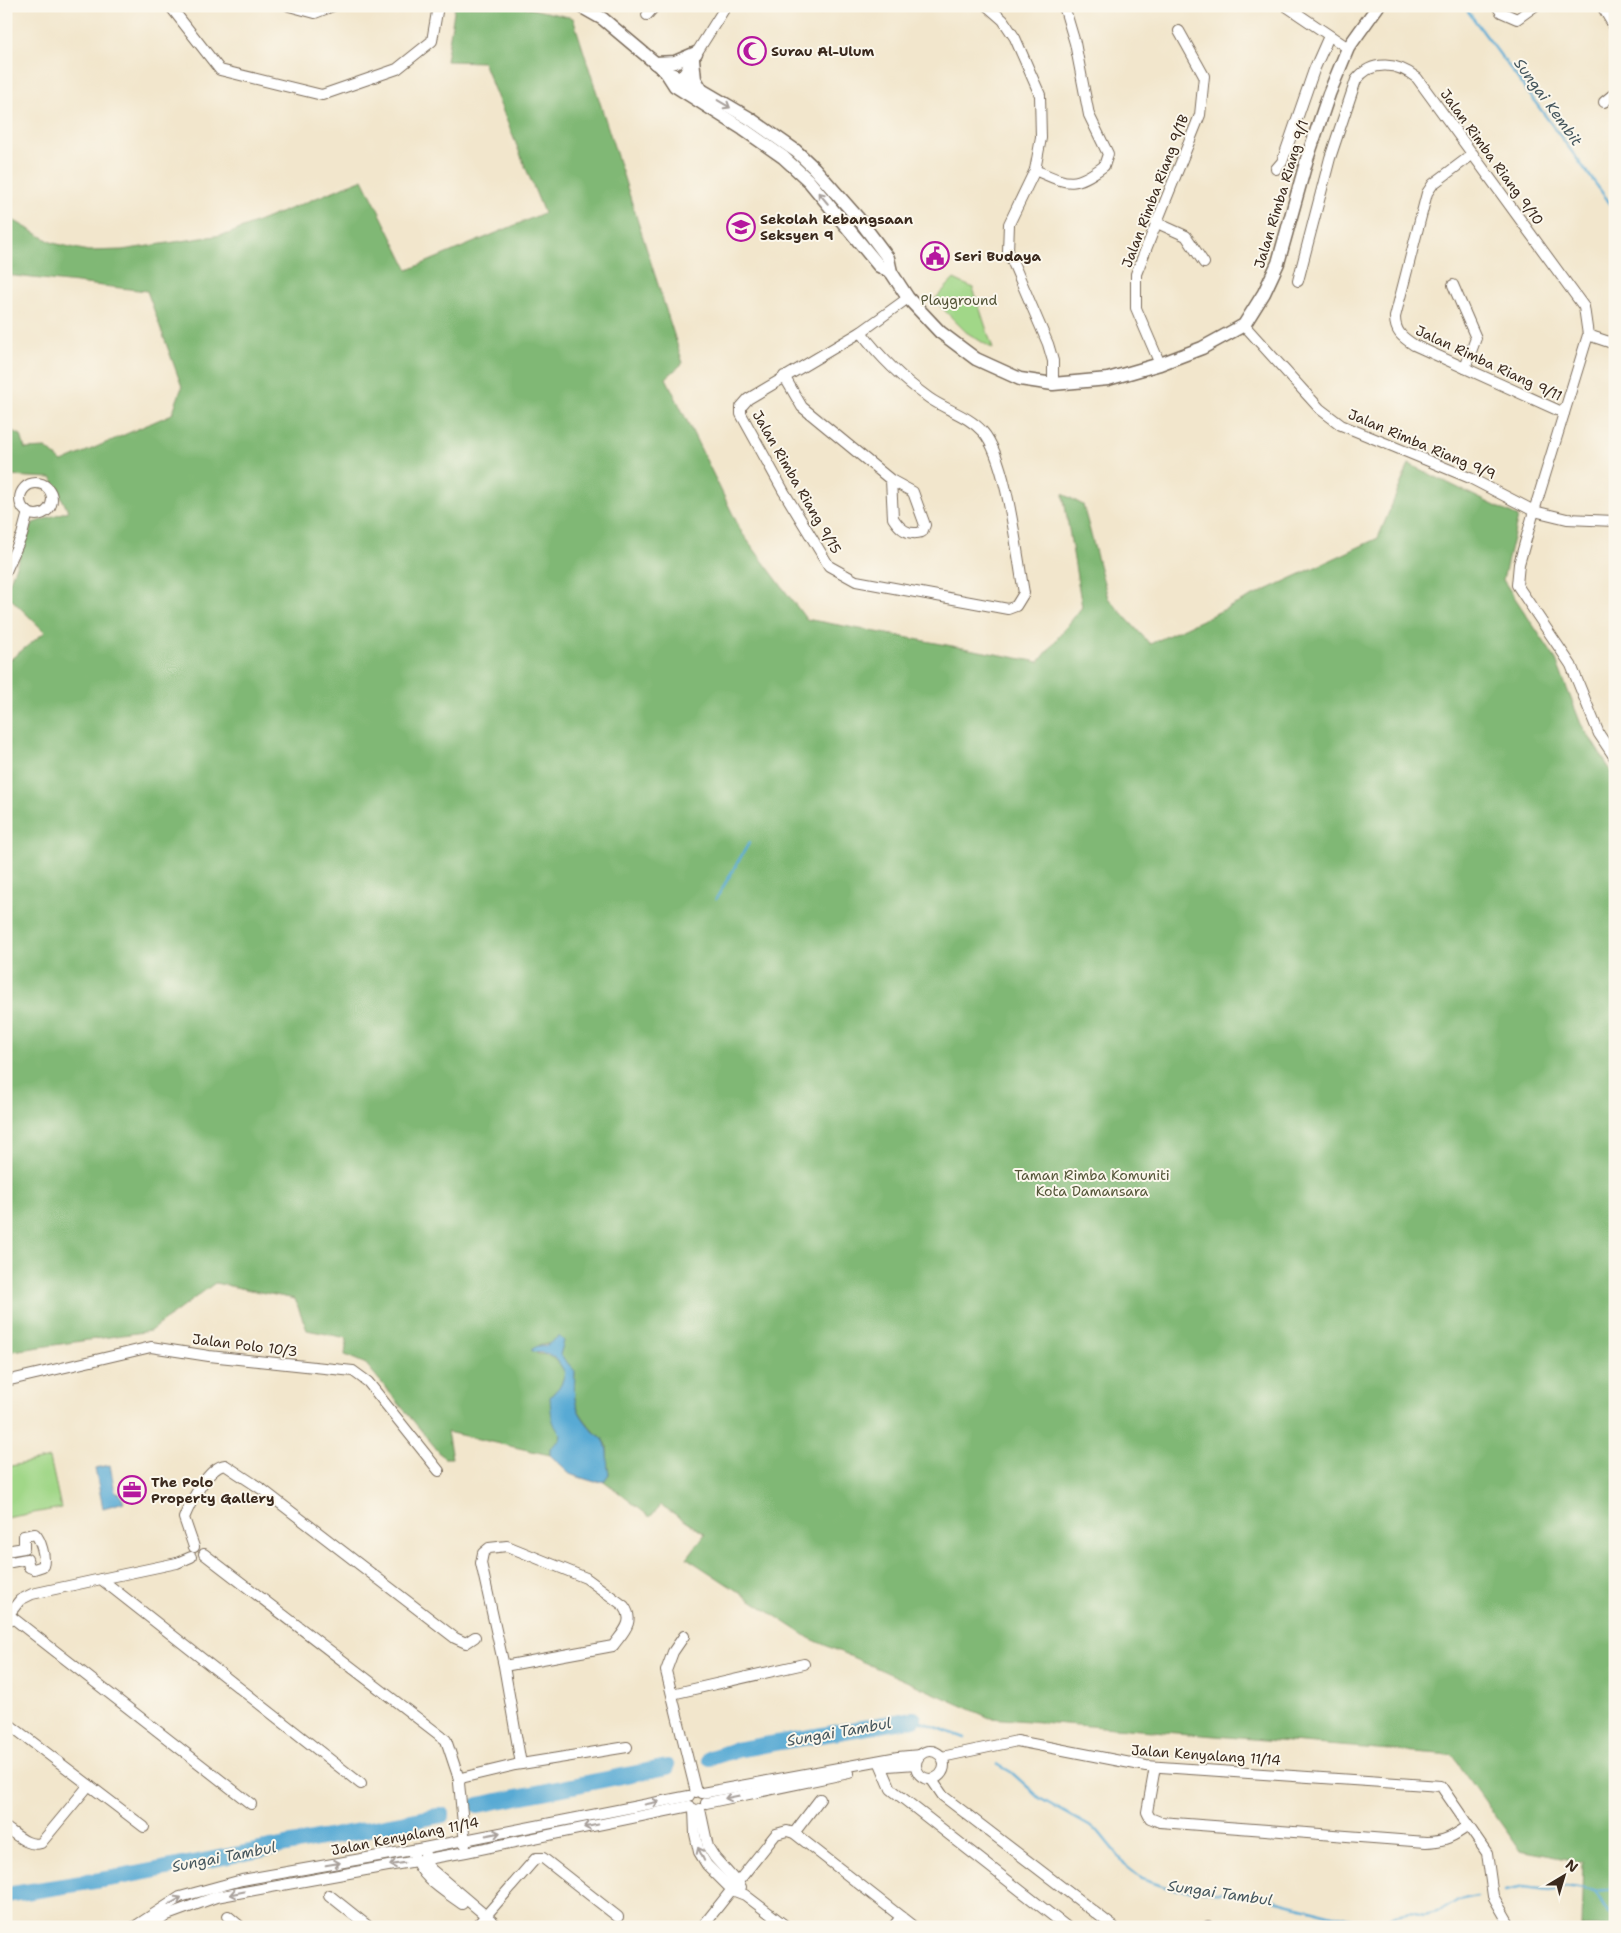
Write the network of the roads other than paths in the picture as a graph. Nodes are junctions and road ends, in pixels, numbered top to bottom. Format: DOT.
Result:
graph roads {
  1 [pos="170,6"];
  2 [pos="289,6"];
  3 [pos="333,6"];
  4 [pos="438,6"];
  5 [pos="580,6"];
  6 [pos="655,6"];
  7 [pos="726,6"];
  8 [pos="987,6"];
  9 [pos="1064,6"];
  10 [pos="1286,6"];
  11 [pos="1297,6"];
  12 [pos="1378,6"];
  13 [pos="1497,6"];
  14 [pos="1535,6"];
  15 [pos="1602,6"];
  16 [pos="647,14"];
  17 [pos="1300,17"];
  18 [pos="1615,28"];
  19 [pos="1179,31"];
  20 [pos="1329,36"];
  21 [pos="1348,48"];
  22 [pos="694,56"];
  23 [pos="655,63"];
  24 [pos="678,82"];
  25 [pos="702,90"];
  26 [pos="1615,93"];
  27 [pos="1604,102"];
  28 [pos="1473,154"];
  29 [pos="1276,169"];
  30 [pos="1035,170"];
  31 [pos="858,218"];
  32 [pos="1155,222"];
  33 [pos="847,226"];
  34 [pos="1204,263"];
  35 [pos="891,272"];
  36 [pos="1298,281"];
  37 [pos="1453,285"];
  38 [pos="908,298"];
  39 [pos="1248,329"];
  40 [pos="861,332"];
  41 [pos="1588,335"];
  42 [pos="1615,344"];
  43 [pos="1160,364"];
  44 [pos="1465,368"];
  45 [pos="784,376"];
  46 [pos="1052,384"];
  47 [pos="1564,413"];
  48 [pos="891,480"];
  49 [pos="1534,510"];
  50 [pos="28,512"];
  51 [pos="1615,521"];
  52 [pos="6,570"];
  53 [pos="1615,758"];
  54 [pos="6,1381"];
  55 [pos="439,1471"];
  56 [pos="24,1548"];
  57 [pos="6,1551"];
  58 [pos="192,1552"];
  59 [pos="27,1560"];
  60 [pos="6,1563"];
  61 [pos="101,1579"];
  62 [pos="8,1617"];
  63 [pos="684,1636"];
  64 [pos="476,1637"];
  65 [pos="804,1664"];
  66 [pos="504,1666"];
  67 [pos="672,1694"];
  68 [pos="6,1722"];
  69 [pos="627,1747"];
  70 [pos="942,1757"];
  71 [pos="918,1760"];
  72 [pos="521,1764"];
  73 [pos="880,1764"];
  74 [pos="1155,1767"];
  75 [pos="459,1779"];
  76 [pos="932,1780"];
  77 [pos="361,1784"];
  78 [pos="89,1785"];
  79 [pos="820,1799"];
  80 [pos="697,1801"];
  81 [pos="251,1804"];
  82 [pos="1468,1826"];
  83 [pos="144,1827"];
  84 [pos="6,1828"];
  85 [pos="794,1833"];
  86 [pos="465,1839"];
  87 [pos="424,1848"];
  88 [pos="412,1850"];
  89 [pos="466,1852"];
  90 [pos="421,1860"];
  91 [pos="735,1886"];
  92 [pos="329,1895"];
  93 [pos="481,1914"];
  94 [pos="228,1916"];
  95 [pos="618,1917"];
  96 [pos="901,1917"];
  97 [pos="134,1927"];
  98 [pos="151,1927"];
  99 [pos="241,1927"];
  100 [pos="369,1927"];
  101 [pos="476,1927"];
  102 [pos="499,1927"];
  103 [pos="702,1927"];
  104 [pos="787,1927"];
  105 [pos="893,1927"];
  106 [pos="914,1927"];
  107 [pos="1067,1927"];
  108 [pos="1114,1927"];
  109 [pos="1510,1927"];
  1 -- 4 [label="street"];
  2 -- 3 [label="street"];
  5 -- 23 [label="street, Jalan Rimba Riang 9/1"];
  6 -- 16 [label="street"];
  7 -- 22 [label="street"];
  8 -- 30 [label="street"];
  9 -- 30 [label="street"];
  10 -- 17 [label="street"];
  11 -- 17 [label="street"];
  12 -- 21 [label="street, Jalan Rimba Riang 9/1"];
  13 -- 14 [label="street"];
  15 -- 18 [label="street"];
  17 -- 20 [label="street"];
  19 -- 32 [label="street, Jalan Rimba Riang 9/1B"];
  20 -- 21 [label="street"];
  20 -- 29 [label="street"];
  21 -- 39 [label="street, Jalan Rimba Riang 9/1"];
  22 -- 23 [label="street"];
  22 -- 24 [label="street"];
  22 -- 25 [label="street"];
  23 -- 24 [label="street, Jalan Rimba Riang 9/1"];
  24 -- 25 [label="street, Jalan Rimba Riang 9/1"];
  33 -- 24 [label="street, one-way"];
  25 -- 31 [label="street, Jalan Rimba Riang 9/1, one-way"];
  26 -- 27 [label="street"];
  28 -- 36 [label="street, Jalan Rimba Riang 9/10"];
  28 -- 41 [label="street, Jalan Rimba Riang 9/10"];
  28 -- 44 [label="street, Jalan Rimba Riang 9/11"];
  30 -- 46 [label="street"];
  31 -- 33 [label="street"];
  31 -- 35 [label="street, Jalan Rimba Riang 9/1"];
  32 -- 34 [label="street"];
  32 -- 43 [label="street, Jalan Rimba Riang 9/1B"];
  33 -- 35 [label="street"];
  35 -- 38 [label="street, Jalan Rimba Riang 9/1"];
  37 -- 44 [label="street"];
  38 -- 40 [label="street, Jalan Rimba Riang 9/15"];
  38 -- 46 [label="street, Jalan Rimba Riang 9/1"];
  39 -- 43 [label="street, Jalan Rimba Riang 9/1"];
  39 -- 49 [label="street, Jalan Rimba Riang 9/9"];
  40 -- 45 [label="street, Jalan Rimba Riang 9/15"];
  40 -- 45 [label="street, Jalan Rimba Riang 9/15"];
  41 -- 42 [label="street"];
  41 -- 47 [label="street, Jalan Rimba Riang 9/10"];
  43 -- 46 [label="street, Jalan Rimba Riang 9/1"];
  44 -- 47 [label="street, Jalan Rimba Riang 9/11"];
  45 -- 48 [label="street"];
  47 -- 49 [label="street, Jalan Rimba Riang 9/10"];
  48 -- 48 [label="street"];
  49 -- 51 [label="street, Jalan Rimba Riang 9/9"];
  49 -- 53 [label="street, Jalan Rimba Riang 9/10"];
  50 -- 52 [label="street"];
  54 -- 55 [label="street, Jalan Polo 10/3"];
  56 -- 57 [label="street"];
  56 -- 59 [label="street"];
  56 -- 59 [label="street"];
  58 -- 61 [label="street"];
  58 -- 64 [label="street"];
  58 -- 75 [label="street"];
  59 -- 60 [label="street"];
  61 -- 62 [label="street"];
  61 -- 77 [label="street"];
  62 -- 81 [label="street"];
  63 -- 67 [label="street"];
  65 -- 67 [label="street"];
  66 -- 66 [label="street"];
  66 -- 72 [label="street"];
  67 -- 80 [label="street"];
  68 -- 78 [label="street"];
  69 -- 72 [label="street"];
  70 -- 71 [label="street"];
  70 -- 74 [label="street, Jalan Kenyalang 11/14"];
  70 -- 76 [label="street"];
  71 -- 73 [label="street, Jalan Kenyalang 11/14"];
  71 -- 76 [label="street"];
  72 -- 75 [label="street"];
  73 -- 80 [label="street, Jalan Kenyalang 11/14"];
  73 -- 107 [label="street"];
  74 -- 82 [label="street, Jalan Kenyalang 11/14"];
  74 -- 82 [label="street"];
  75 -- 86 [label="street"];
  76 -- 108 [label="street"];
  78 -- 83 [label="street"];
  78 -- 84 [label="street"];
  79 -- 85 [label="street"];
  86 -- 80 [label="street, Jalan Kenyalang 11/14, one-way"];
  80 -- 89 [label="street, Jalan Kenyalang 11/14, one-way"];
  80 -- 91 [label="street"];
  82 -- 109 [label="street"];
  85 -- 91 [label="street"];
  85 -- 96 [label="street"];
  86 -- 87 [label="street, Jalan Kenyalang 11/14"];
  86 -- 89 [label="street"];
  87 -- 88 [label="street, Jalan Kenyalang 11/14"];
  87 -- 90 [label="street"];
  88 -- 90 [label="street"];
  97 -- 88 [label="street, Jalan Kenyalang 11/14, one-way"];
  89 -- 90 [label="street, Jalan Kenyalang 11/14"];
  90 -- 93 [label="street"];
  90 -- 98 [label="street, Jalan Kenyalang 11/14, one-way"];
  91 -- 103 [label="street"];
  91 -- 104 [label="street"];
  92 -- 100 [label="street"];
  93 -- 95 [label="street"];
  93 -- 101 [label="street"];
  93 -- 102 [label="street"];
  94 -- 99 [label="street"];
  96 -- 105 [label="street"];
  96 -- 106 [label="street"];
}
